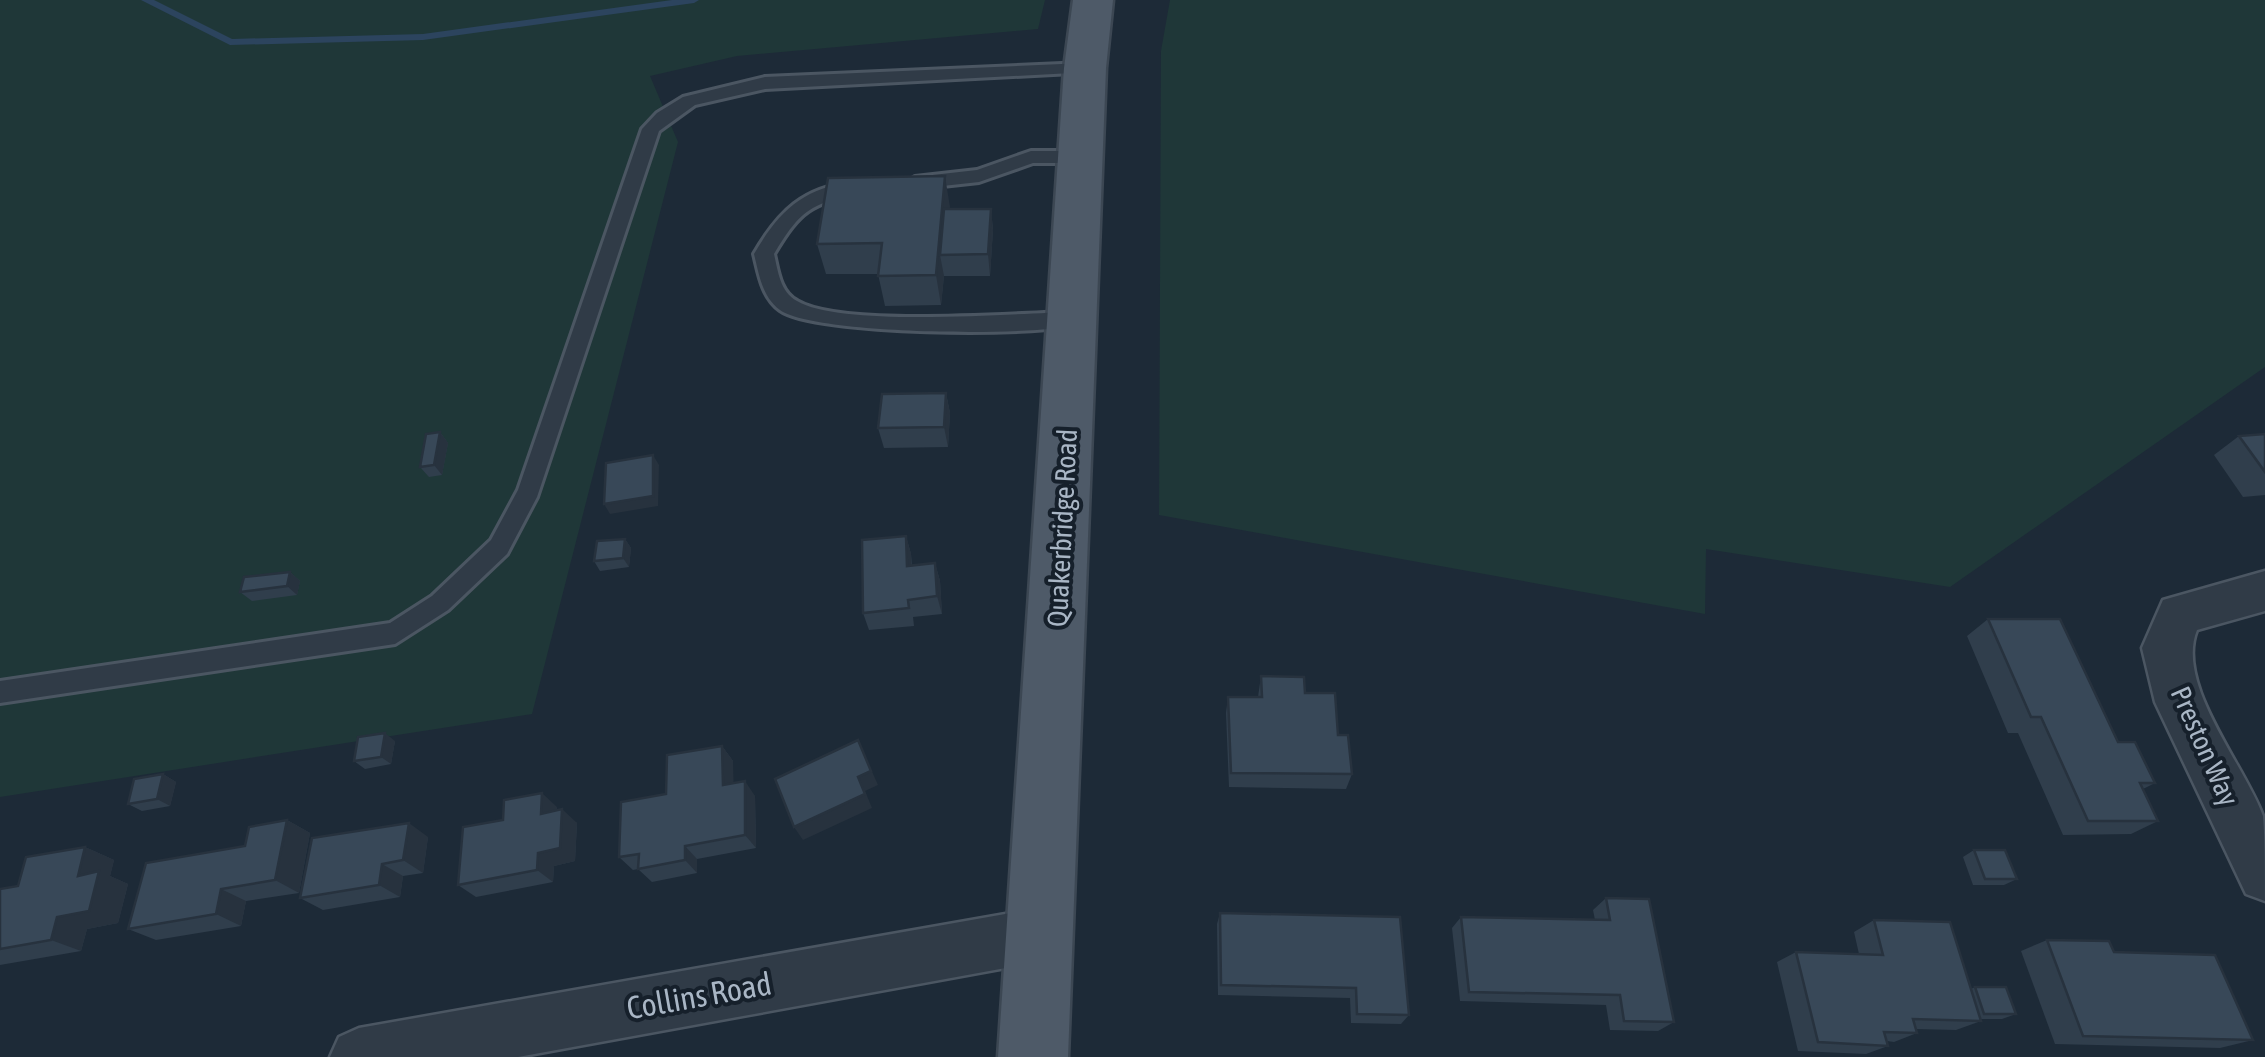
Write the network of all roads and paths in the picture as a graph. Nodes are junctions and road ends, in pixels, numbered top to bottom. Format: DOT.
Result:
graph roads {
  1 [pos="1093,0"];
  2 [pos="1085,68"];
  3 [pos="1080,157"];
  4 [pos="904,184"];
  5 [pos="866,187"];
  6 [pos="1074,319"];
  7 [pos="2265,591"];
  8 [pos="0,692"];
  9 [pos="2265,875"];
  10 [pos="1039,935"];
  11 [pos="359,1057"];
  12 [pos="1032,1057"];
  1 -- 2 [label="main road, Quakerbridge Road"];
  2 -- 3 [label="main road, Quakerbridge Road"];
  2 -- 8 [label="lane"];
  3 -- 4 [label="lane"];
  3 -- 6 [label="main road, Quakerbridge Road"];
  5 -- 6 [label="lane"];
  6 -- 10 [label="main road, Quakerbridge Road"];
  7 -- 9 [label="street, Preston Way"];
  10 -- 11 [label="street, Collins Road"];
  10 -- 12 [label="main road, Quakerbridge Road"];
}
